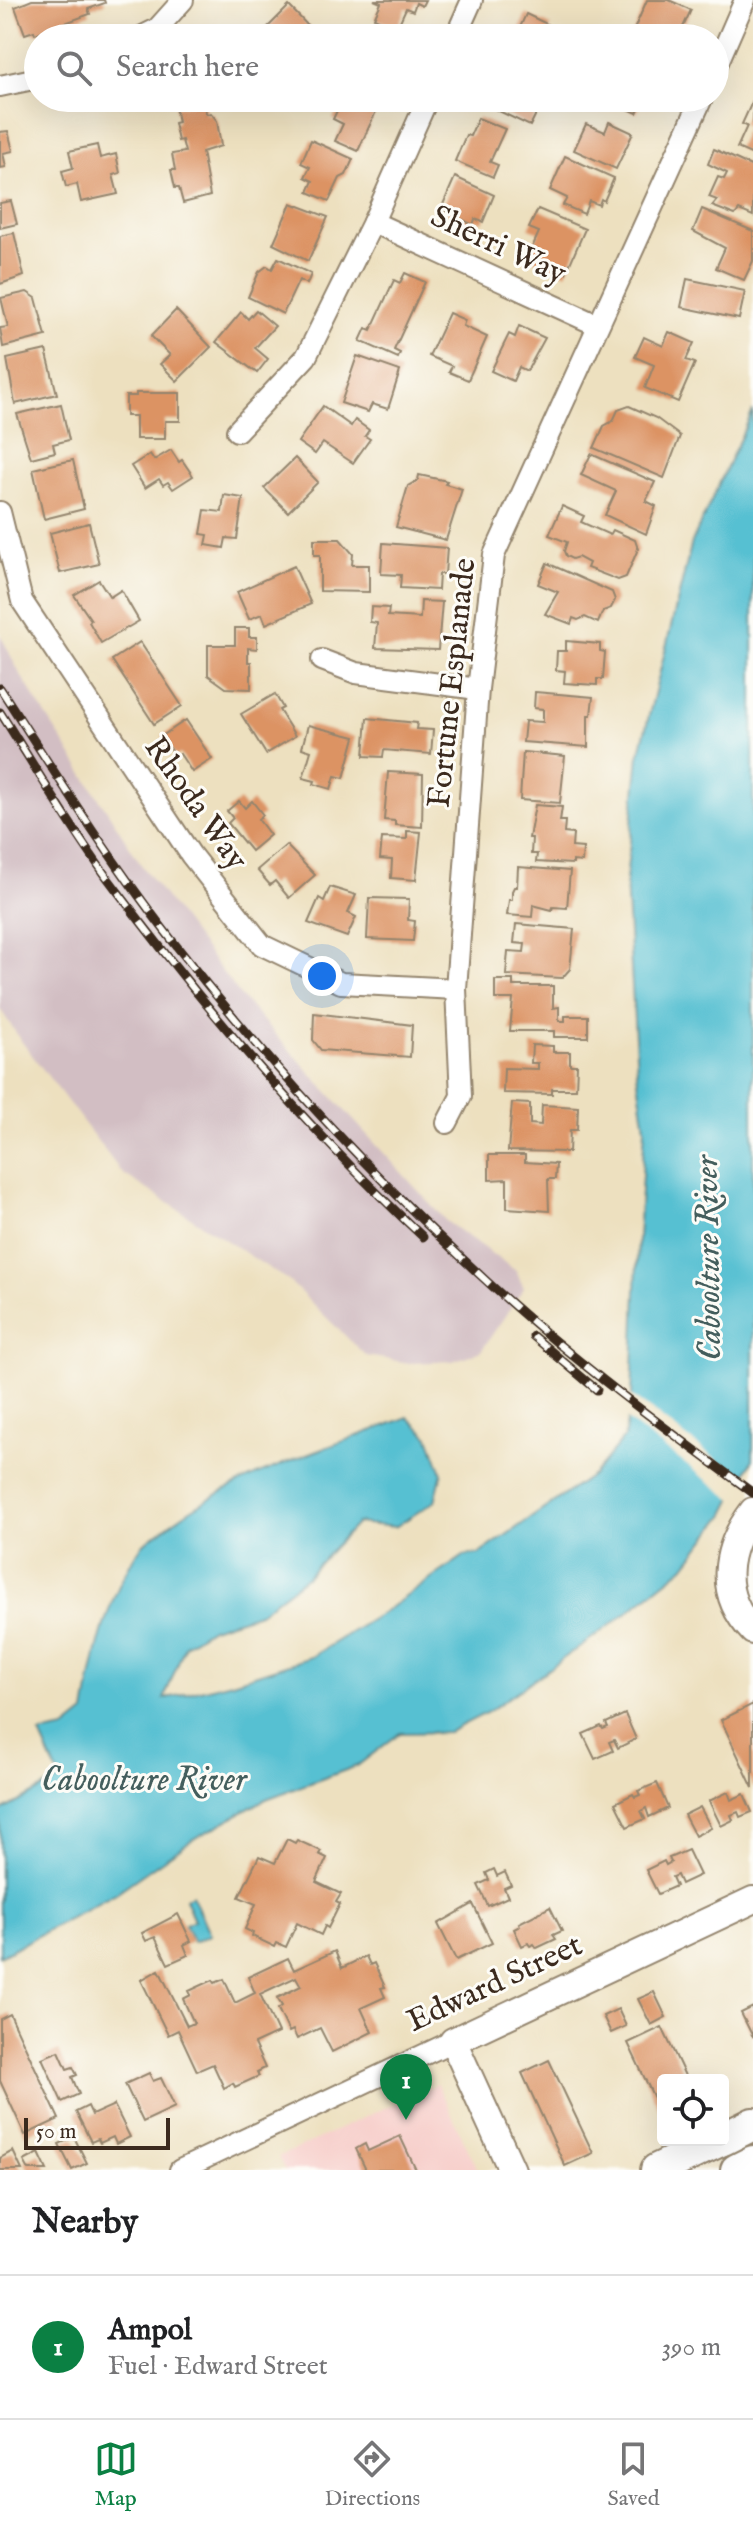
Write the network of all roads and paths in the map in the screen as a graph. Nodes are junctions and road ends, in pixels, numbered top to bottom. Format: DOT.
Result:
graph roads {
  1 [pos="183,0"];
  2 [pos="472,0"];
  3 [pos="745,0"];
  4 [pos="161,24"];
  5 [pos="461,24"];
  6 [pos="729,37"];
  7 [pos="24,81"];
  8 [pos="0,86"];
  9 [pos="422,112"];
  10 [pos="696,112"];
  11 [pos="373,222"];
  12 [pos="597,325"];
  13 [pos="237,431"];
  14 [pos="0,512"];
  15 [pos="322,660"];
  16 [pos="478,689"];
  17 [pos="456,989"];
  18 [pos="447,1123"];
  19 [pos="753,1511"];
  20 [pos="753,1631"];
  21 [pos="753,1900"];
  22 [pos="453,2041"];
  23 [pos="753,2124"];
  24 [pos="729,2136"];
  25 [pos="707,2146"];
  26 [pos="753,2162"];
  27 [pos="180,2170"];
  28 [pos="512,2170"];
  29 [pos="657,2170"];
  30 [pos="737,2170"];
  1 -- 4 [label="street"];
  2 -- 5 [label="street"];
  3 -- 6 [label="street"];
  7 -- 8 [label="street"];
  9 -- 11 [label="street"];
  10 -- 12 [label="street, Fortune Esplanade"];
  11 -- 12 [label="street, Sherri Way"];
  11 -- 13 [label="street"];
  12 -- 16 [label="street, Fortune Esplanade"];
  14 -- 17 [label="street, Rhoda Way"];
  15 -- 16 [label="street"];
  16 -- 17 [label="street, Fortune Esplanade"];
  17 -- 18 [label="street, Fortune Esplanade"];
  19 -- 20 [label="street"];
  21 -- 22 [label="street, Edward Street"];
  22 -- 27 [label="street, Edward Street"];
  22 -- 28 [label="street"];
  23 -- 24 [label="main road"];
  25 -- 29 [label="main road"];
  26 -- 30 [label="main road"];
}
